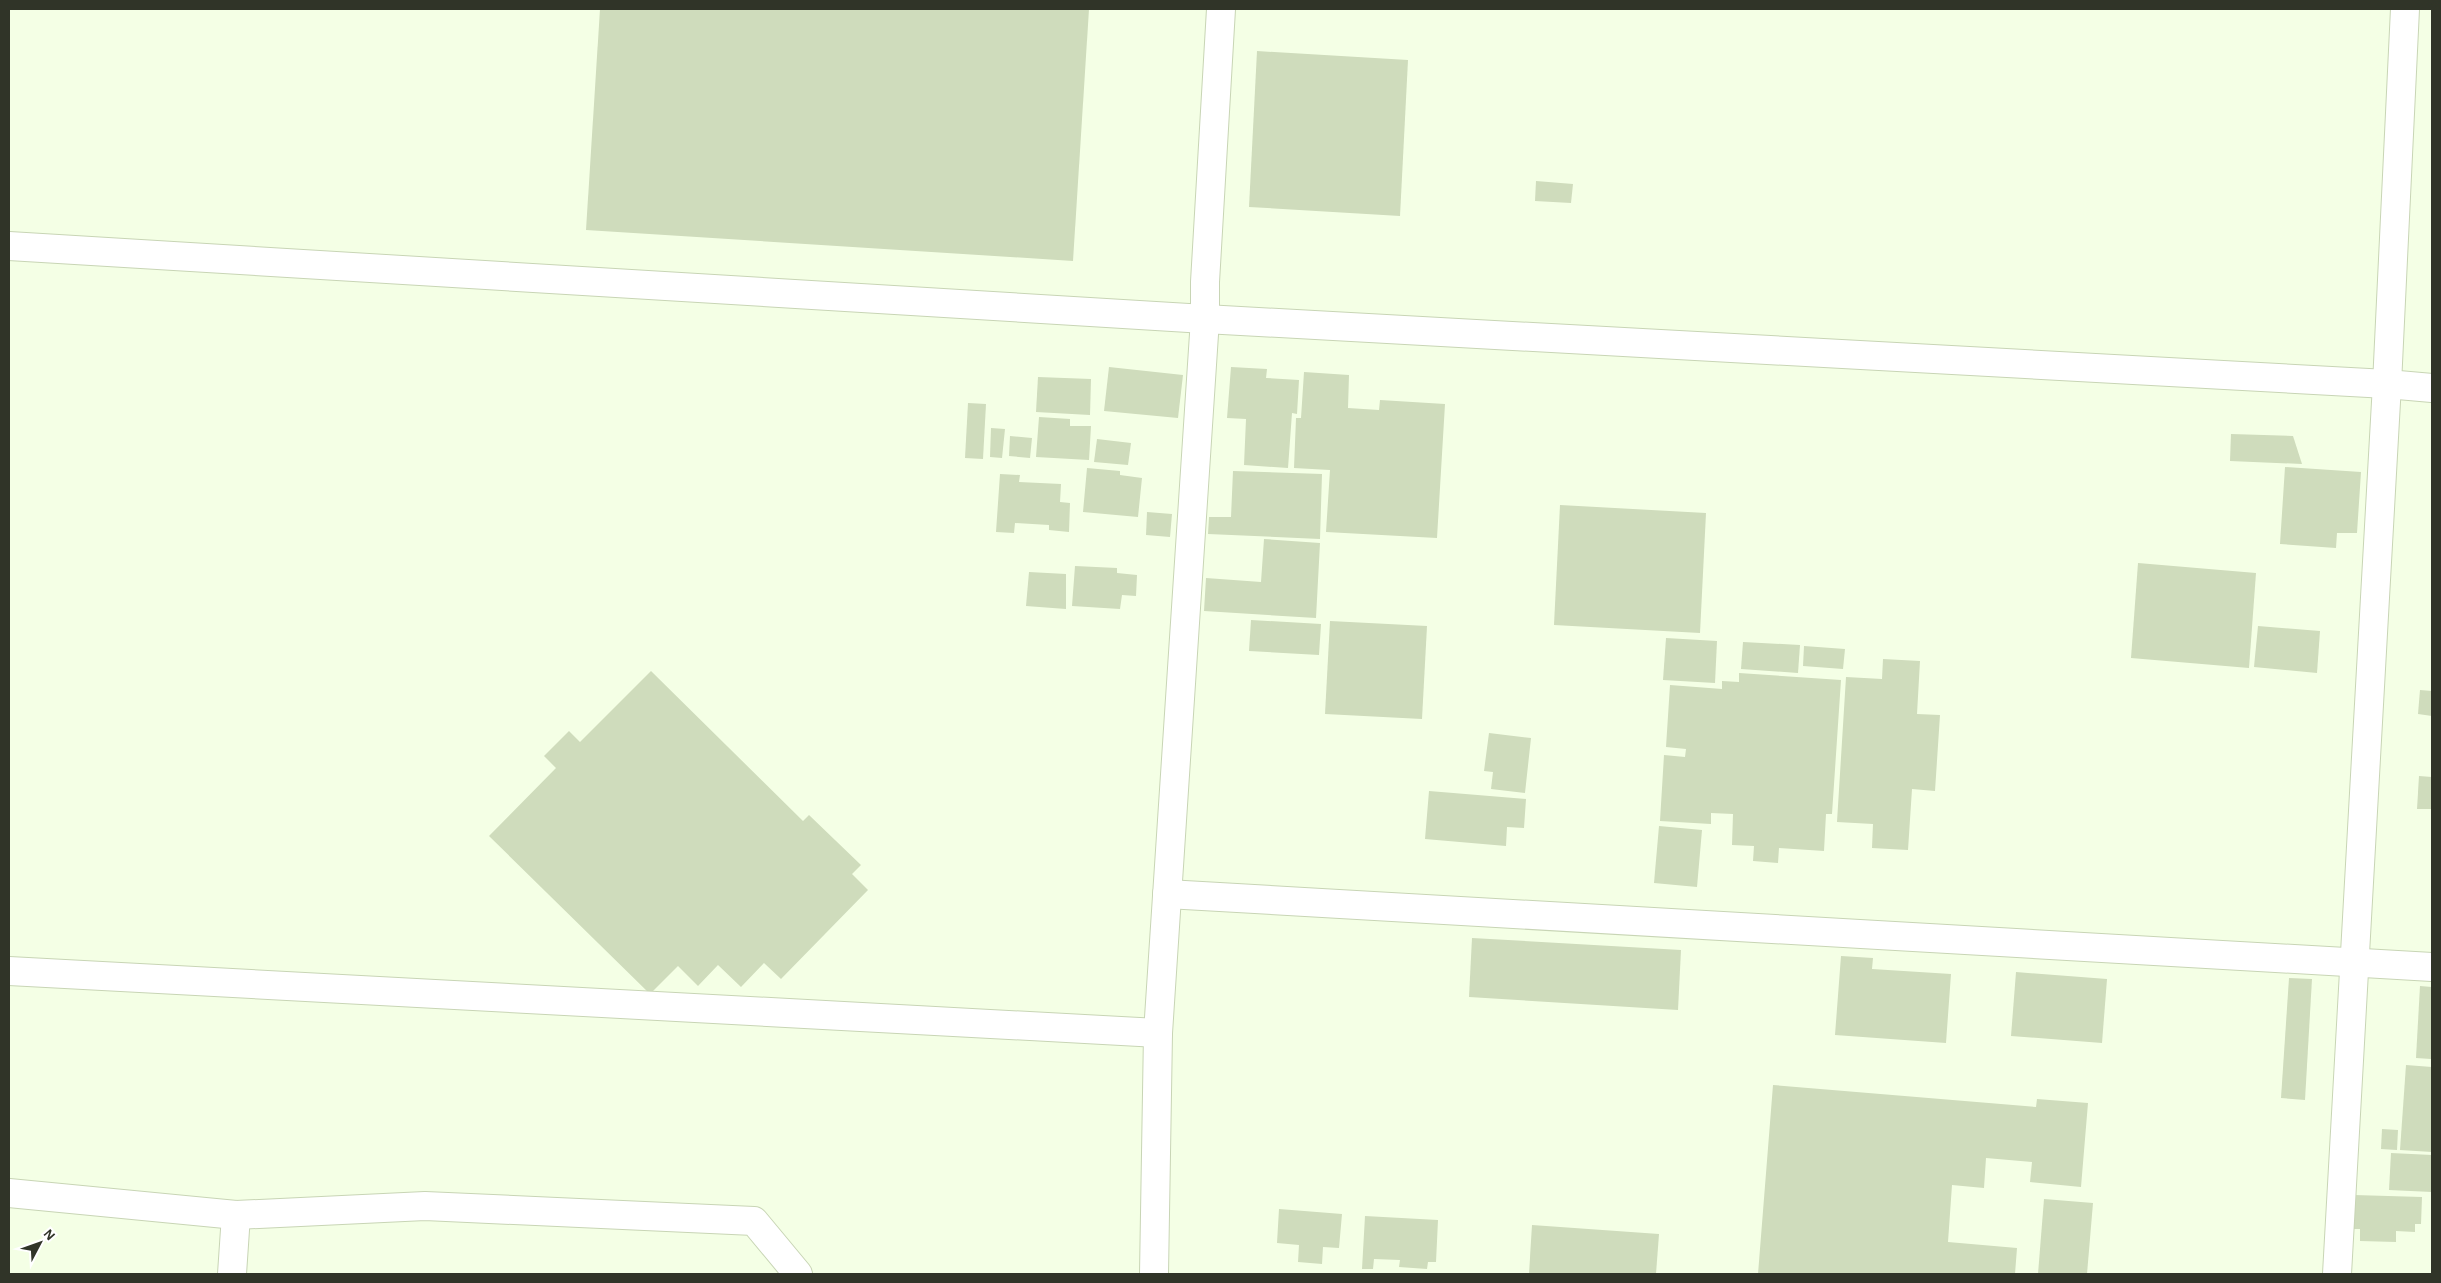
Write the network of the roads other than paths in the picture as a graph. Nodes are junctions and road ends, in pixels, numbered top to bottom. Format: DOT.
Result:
graph roads {
  1 [pos="1221,9"];
  2 [pos="2405,9"];
  3 [pos="9,246"];
  4 [pos="1205,319"];
  5 [pos="2387,384"];
  6 [pos="2432,388"];
  7 [pos="1167,894"];
  8 [pos="2354,964"];
  9 [pos="2432,968"];
  10 [pos="9,971"];
  11 [pos="1158,1033"];
  12 [pos="9,1193"];
  13 [pos="236,1215"];
  14 [pos="232,1274"];
  15 [pos="798,1274"];
  16 [pos="1154,1274"];
  17 [pos="2337,1274"];
  1 -- 4 [label="street"];
  2 -- 5 [label="street"];
  3 -- 4 [label="street"];
  4 -- 5 [label="street"];
  4 -- 7 [label="street"];
  5 -- 6 [label="street"];
  5 -- 8 [label="street"];
  7 -- 8 [label="street"];
  7 -- 11 [label="street"];
  8 -- 9 [label="street"];
  8 -- 17 [label="street"];
  10 -- 11 [label="street"];
  11 -- 16 [label="street"];
  12 -- 13 [label="street"];
  13 -- 14 [label="street"];
  13 -- 15 [label="street"];
}
